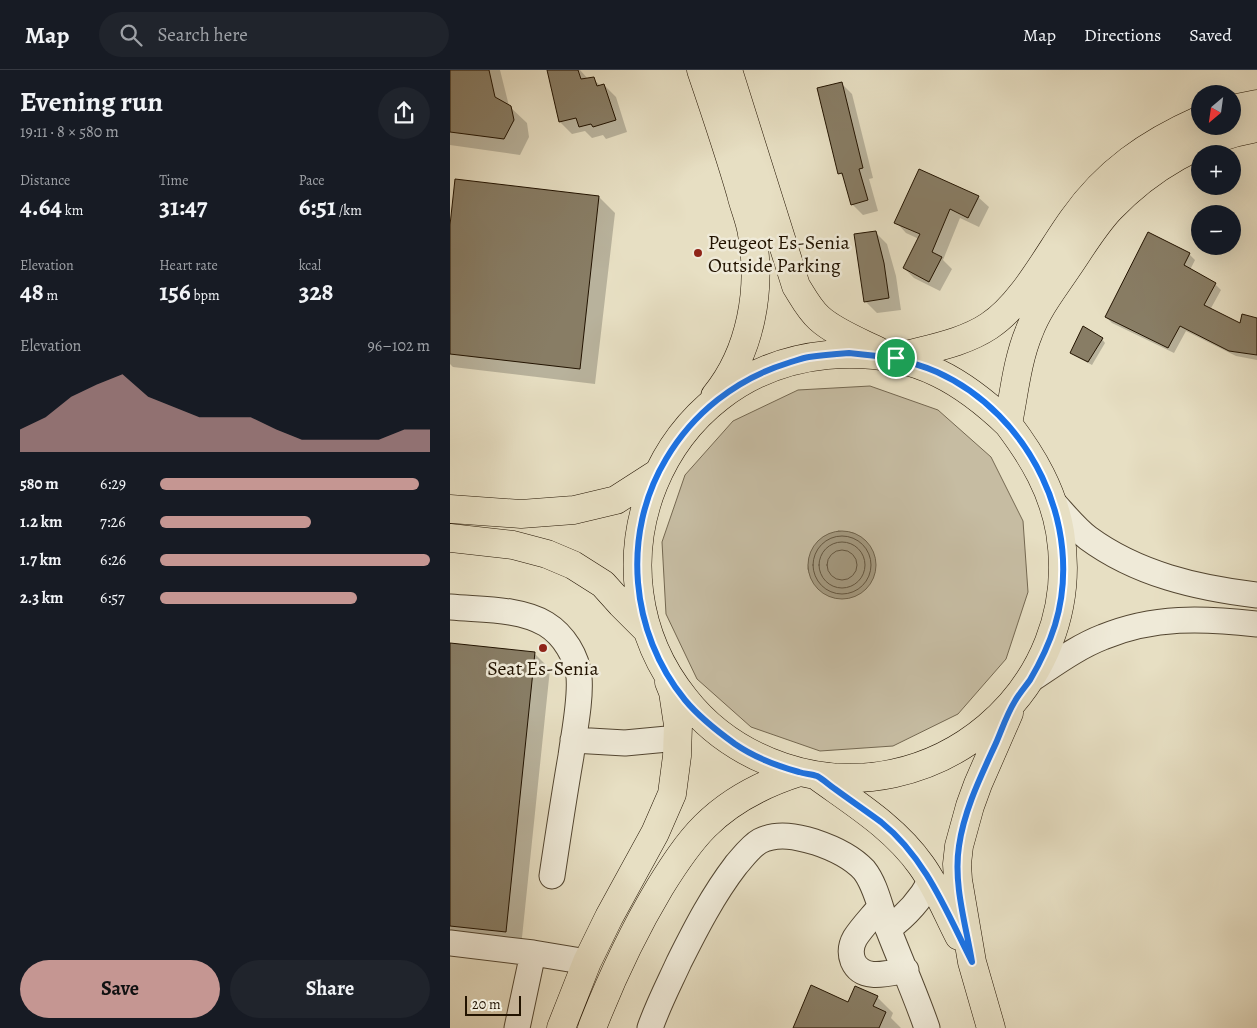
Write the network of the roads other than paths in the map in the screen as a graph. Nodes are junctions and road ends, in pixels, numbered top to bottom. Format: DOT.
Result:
graph roads {
  1 [pos="701,70"];
  2 [pos="728,70"];
  3 [pos="1257,104"];
  4 [pos="1241,107"];
  5 [pos="1191,124"];
  6 [pos="1257,128"];
  7 [pos="893,358"];
  8 [pos="698,416"];
  9 [pos="1008,424"];
  10 [pos="658,473"];
  11 [pos="1053,502"];
  12 [pos="450,509"];
  13 [pos="450,538"];
  14 [pos="1257,595"];
  15 [pos="450,607"];
  16 [pos="1257,624"];
  17 [pos="646,629"];
  18 [pos="666,672"];
  19 [pos="1022,690"];
  20 [pos="678,738"];
  21 [pos="573,740"];
  22 [pos="809,774"];
  23 [pos="552,876"];
  24 [pos="931,880"];
  25 [pos="884,918"];
  26 [pos="450,943"];
  27 [pos="533,953"];
  28 [pos="587,962"];
  29 [pos="972,962"];
  30 [pos="906,970"];
  31 [pos="517,1028"];
  32 [pos="561,1028"];
  33 [pos="592,1028"];
  34 [pos="650,1028"];
  35 [pos="927,1028"];
  36 [pos="991,1028"];
  1 -- 8 [label="main road"];
  2 -- 7 [label="main road"];
  3 -- 4 [label="main road"];
  5 -- 7 [label="main road"];
  6 -- 9 [label="main road"];
  7 -- 8 [label="main road"];
  7 -- 9 [label="main road"];
  8 -- 10 [label="main road"];
  9 -- 11 [label="main road"];
  10 -- 12 [label="main road"];
  10 -- 17 [label="main road"];
  11 -- 14 [label="street"];
  11 -- 19 [label="main road"];
  13 -- 17 [label="main road"];
  15 -- 21 [label="street"];
  16 -- 19 [label="street"];
  17 -- 18 [label="main road"];
  18 -- 20 [label="main road"];
  18 -- 22 [label="main road"];
  19 -- 22 [label="main road"];
  19 -- 29 [label="main road"];
  20 -- 21 [label="street"];
  20 -- 28 [label="main road"];
  21 -- 23 [label="street"];
  22 -- 24 [label="main road"];
  22 -- 33 [label="main road"];
  24 -- 25 [label="street"];
  24 -- 29 [label="main road"];
  25 -- 30 [label="street"];
  25 -- 30 [label="street"];
  25 -- 34 [label="street"];
  26 -- 27 [label="street"];
  27 -- 28 [label="street"];
  27 -- 31 [label="street"];
  28 -- 32 [label="main road"];
  29 -- 36 [label="main road"];
  30 -- 35 [label="street"];
}
